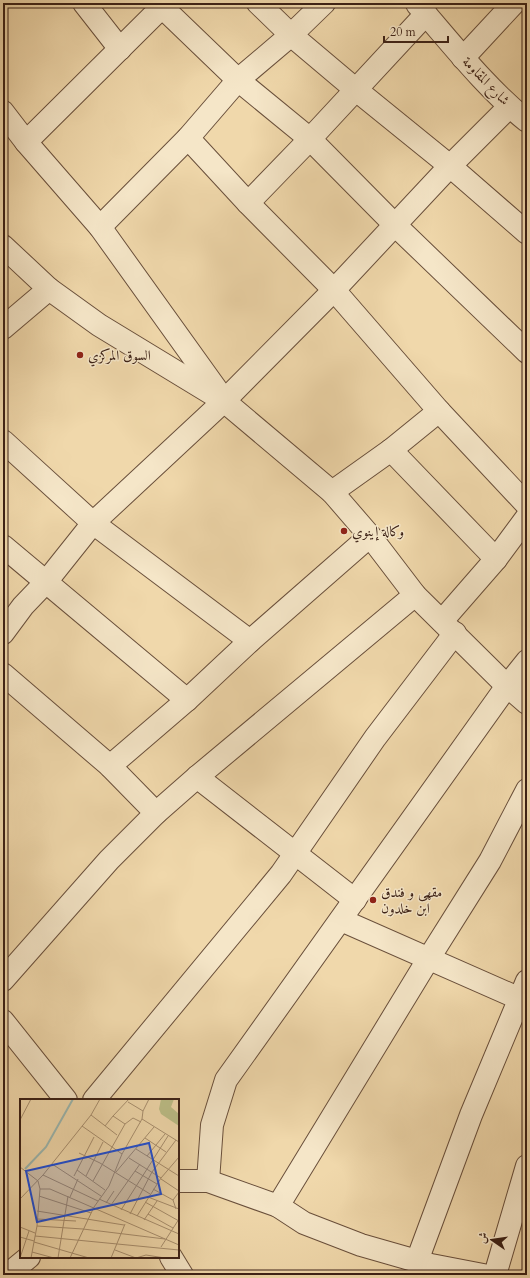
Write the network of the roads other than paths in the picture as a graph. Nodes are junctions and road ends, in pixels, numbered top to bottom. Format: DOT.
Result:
graph roads {
  1 [pos="84,3"];
  2 [pos="258,3"];
  3 [pos="324,3"];
  4 [pos="514,3"];
  5 [pos="162,4"];
  6 [pos="421,9"];
  7 [pos="291,35"];
  8 [pos="120,49"];
  9 [pos="463,58"];
  10 [pos="238,80"];
  11 [pos="355,89"];
  12 [pos="509,107"];
  13 [pos="3,112"];
  14 [pos="527,121"];
  15 [pos="188,138"];
  16 [pos="310,139"];
  17 [pos="26,142"];
  18 [pos="450,166"];
  19 [pos="248,203"];
  20 [pos="395,225"];
  21 [pos="100,227"];
  22 [pos="527,232"];
  23 [pos="3,246"];
  24 [pos="49,289"];
  25 [pos="334,290"];
  26 [pos="3,328"];
  27 [pos="527,352"];
  28 [pos="224,401"];
  29 [pos="439,411"];
  30 [pos="3,441"];
  31 [pos="391,450"];
  32 [pos="332,492"];
  33 [pos="527,505"];
  34 [pos="527,518"];
  35 [pos="93,523"];
  36 [pos="370,536"];
  37 [pos="3,546"];
  38 [pos="496,558"];
  39 [pos="46,582"];
  40 [pos="415,595"];
  41 [pos="448,627"];
  42 [pos="3,633"];
  43 [pos="250,641"];
  44 [pos="527,661"];
  45 [pos="3,674"];
  46 [pos="507,686"];
  47 [pos="187,700"];
  48 [pos="527,703"];
  49 [pos="110,766"];
  50 [pos="197,776"];
  51 [pos="527,790"];
  52 [pos="156,813"];
  53 [pos="295,854"];
  54 [pos="355,900"];
  55 [pos="341,920"];
  56 [pos="429,958"];
  57 [pos="3,980"];
  58 [pos="525,994"];
  59 [pos="3,1020"];
  60 [pos="65,1099"];
  61 [pos="95,1099"];
  62 [pos="527,1166"];
  63 [pos="179,1181"];
  64 [pos="208,1181"];
  65 [pos="278,1206"];
  66 [pos="28,1258"];
  67 [pos="172,1258"];
  68 [pos="417,1261"];
  69 [pos="7,1275"];
  70 [pos="182,1275"];
  71 [pos="483,1275"];
  72 [pos="495,1275"];
  1 -- 8 [label="street"];
  2 -- 7 [label="street"];
  3 -- 7 [label="street"];
  4 -- 9 [label="street"];
  5 -- 8 [label="street"];
  5 -- 10 [label="street"];
  6 -- 9 [label="street, شارع المقاومة"];
  6 -- 11 [label="street"];
  7 -- 10 [label="street"];
  7 -- 11 [label="street"];
  8 -- 17 [label="street"];
  9 -- 12 [label="street, شارع المقاومة"];
  10 -- 15 [label="street"];
  10 -- 16 [label="street"];
  11 -- 16 [label="street"];
  11 -- 18 [label="street"];
  12 -- 14 [label="street, شارع المقاومة"];
  12 -- 18 [label="street"];
  13 -- 17 [label="street"];
  15 -- 19 [label="street"];
  15 -- 21 [label="street"];
  16 -- 19 [label="street"];
  16 -- 20 [label="street"];
  17 -- 21 [label="street"];
  18 -- 20 [label="street"];
  18 -- 22 [label="street"];
  19 -- 25 [label="street"];
  20 -- 25 [label="street"];
  20 -- 27 [label="street"];
  21 -- 28 [label="street"];
  23 -- 24 [label="street"];
  24 -- 26 [label="street"];
  24 -- 28 [label="street"];
  25 -- 28 [label="street"];
  25 -- 29 [label="street"];
  28 -- 32 [label="street"];
  28 -- 35 [label="street"];
  29 -- 31 [label="street"];
  29 -- 33 [label="street"];
  30 -- 35 [label="street"];
  31 -- 32 [label="street"];
  31 -- 38 [label="street"];
  32 -- 36 [label="street"];
  34 -- 38 [label="street"];
  35 -- 39 [label="street"];
  35 -- 43 [label="street"];
  36 -- 40 [label="street"];
  36 -- 43 [label="street"];
  37 -- 39 [label="street"];
  38 -- 41 [label="street"];
  39 -- 42 [label="street"];
  39 -- 47 [label="street"];
  40 -- 41 [label="street"];
  40 -- 50 [label="street"];
  41 -- 46 [label="street"];
  41 -- 53 [label="street"];
  43 -- 47 [label="street"];
  44 -- 46 [label="street"];
  45 -- 49 [label="street"];
  46 -- 48 [label="street"];
  46 -- 54 [label="street"];
  47 -- 49 [label="street"];
  49 -- 52 [label="street"];
  50 -- 52 [label="street"];
  50 -- 53 [label="street"];
  51 -- 56 [label="street"];
  52 -- 57 [label="street"];
  53 -- 54 [label="street"];
  53 -- 61 [label="street"];
  54 -- 55 [label="street"];
  55 -- 56 [label="street"];
  55 -- 64 [label="street"];
  56 -- 58 [label="street"];
  56 -- 65 [label="street"];
  58 -- 68 [label="street"];
  59 -- 60 [label="street"];
  62 -- 72 [label="street"];
  63 -- 64 [label="street"];
  64 -- 65 [label="street"];
  65 -- 68 [label="street"];
  66 -- 69 [label="street"];
  67 -- 70 [label="street"];
  68 -- 71 [label="street"];
}
